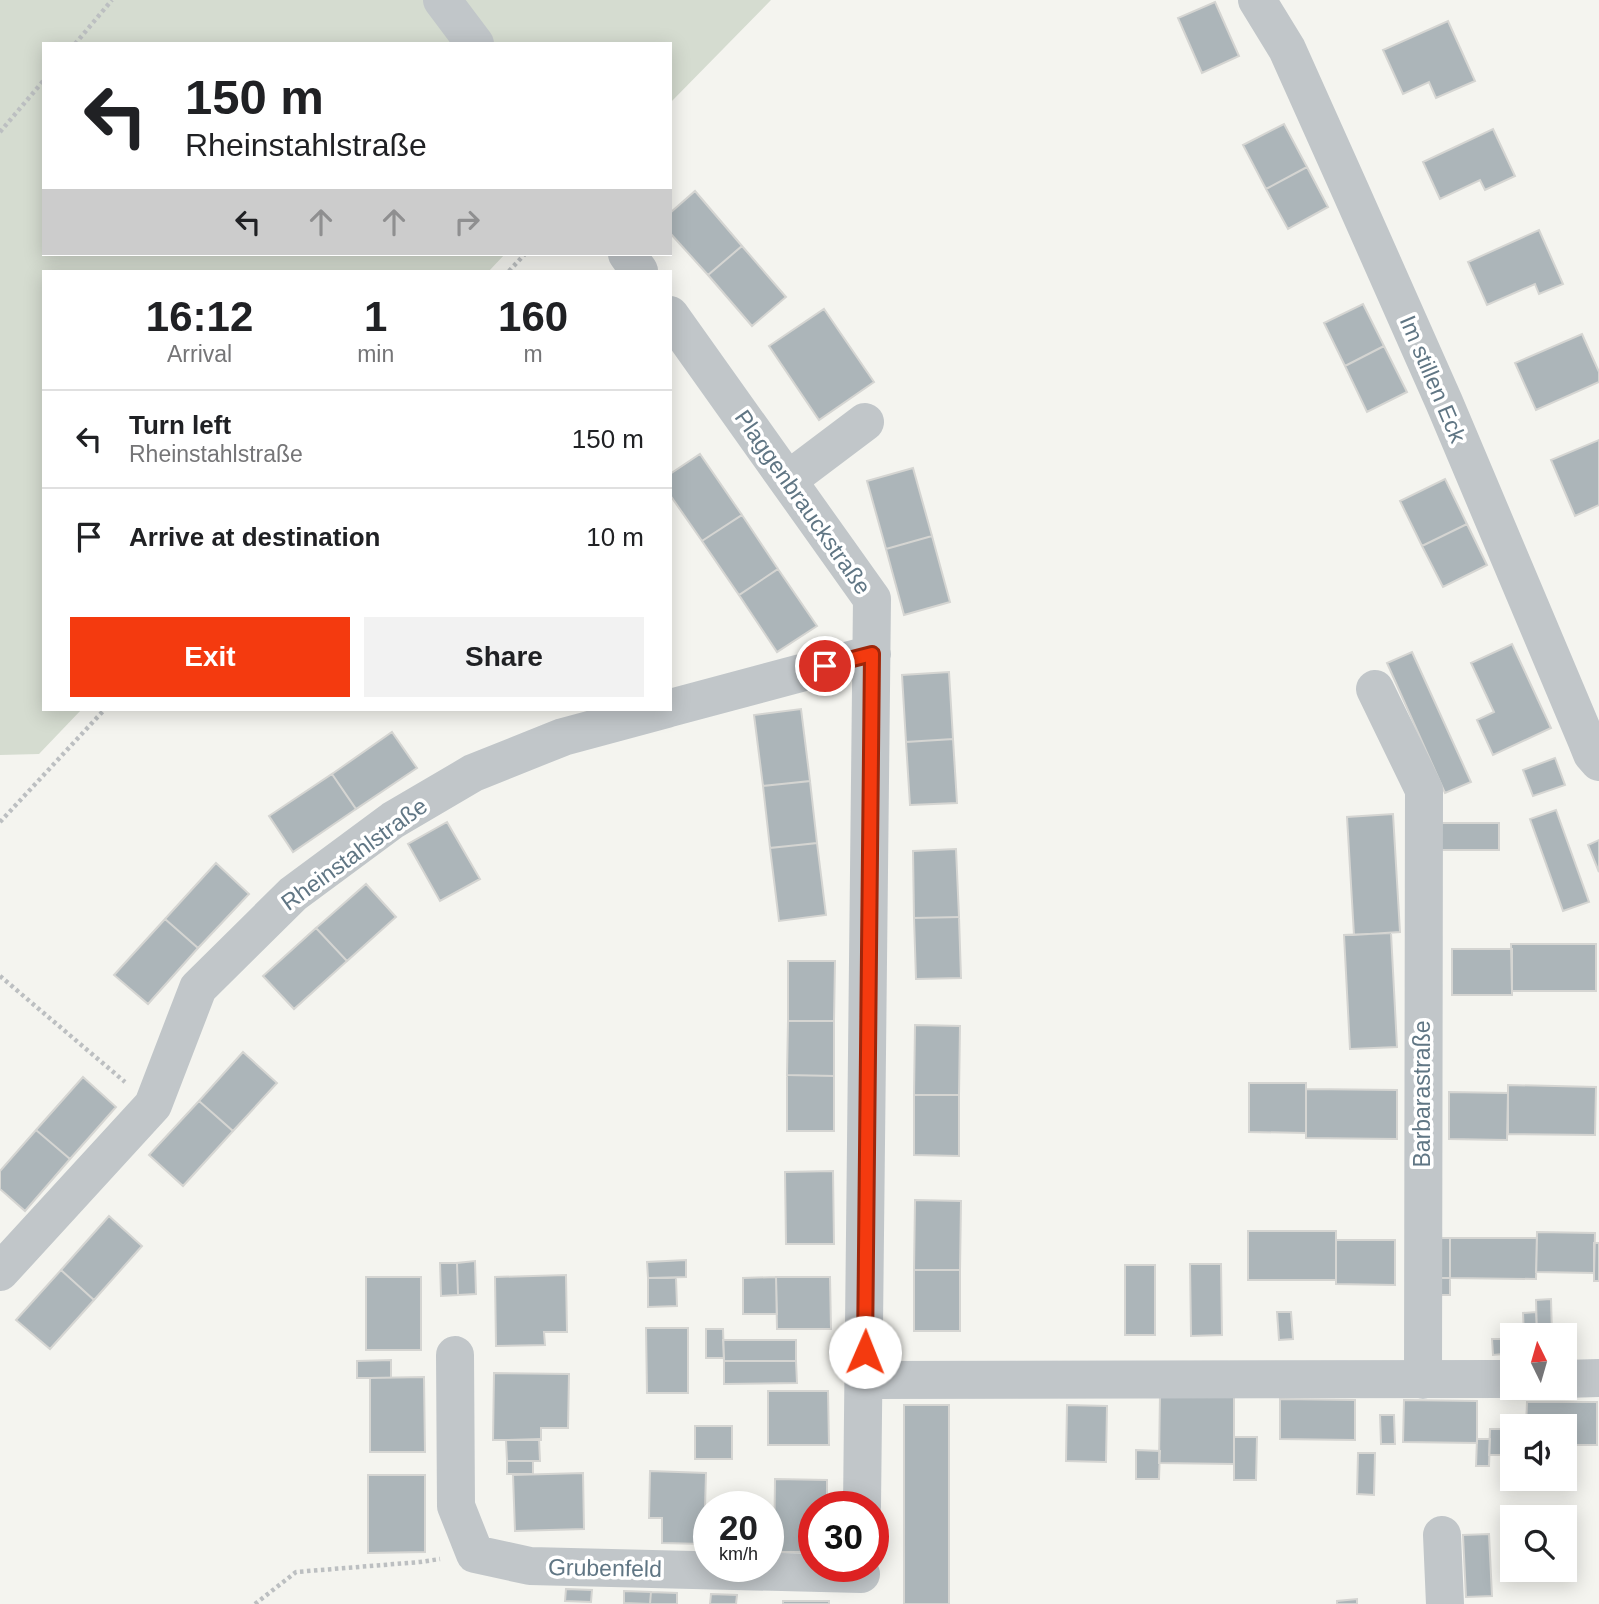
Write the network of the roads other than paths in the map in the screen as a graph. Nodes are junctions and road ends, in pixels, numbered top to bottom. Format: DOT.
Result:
graph roads {
  1 [pos="442,0"];
  2 [pos="1257,0"];
  3 [pos="474,42"];
  4 [pos="672,318"];
  5 [pos="865,422"];
  6 [pos="788,480"];
  7 [pos="872,654"];
  8 [pos="1375,689"];
  9 [pos="672,707"];
  10 [pos="657,711"];
  11 [pos="1599,762"];
  12 [pos="0,1272"];
  13 [pos="456,1355"];
  14 [pos="1599,1378"];
  15 [pos="1500,1379"];
  16 [pos="1577,1379"];
  17 [pos="865,1380"];
  18 [pos="1423,1380"];
  19 [pos="862,1491"];
  20 [pos="1442,1535"];
  21 [pos="798,1578"];
  22 [pos="1445,1604"];
  1 -- 3 [label="street"];
  2 -- 11 [label="street, Im stillen Eck"];
  4 -- 6 [label="street, Plaggenbrauckstraße"];
  5 -- 6 [label="street"];
  6 -- 7 [label="street, Plaggenbrauckstraße"];
  7 -- 9 [label="street, Rheinstahlstraße"];
  7 -- 17 [label="street, Plaggenbrauckstraße"];
  8 -- 18 [label="street, Barbarastraße"];
  10 -- 12 [label="street, Rheinstahlstraße"];
  13 -- 21 [label="street, Grubenfeld"];
  14 -- 16 [label="street"];
  15 -- 18 [label="street"];
  17 -- 18 [label="street"];
  17 -- 19 [label="street, Plaggenbrauckstraße"];
  20 -- 22 [label="street"];
}
